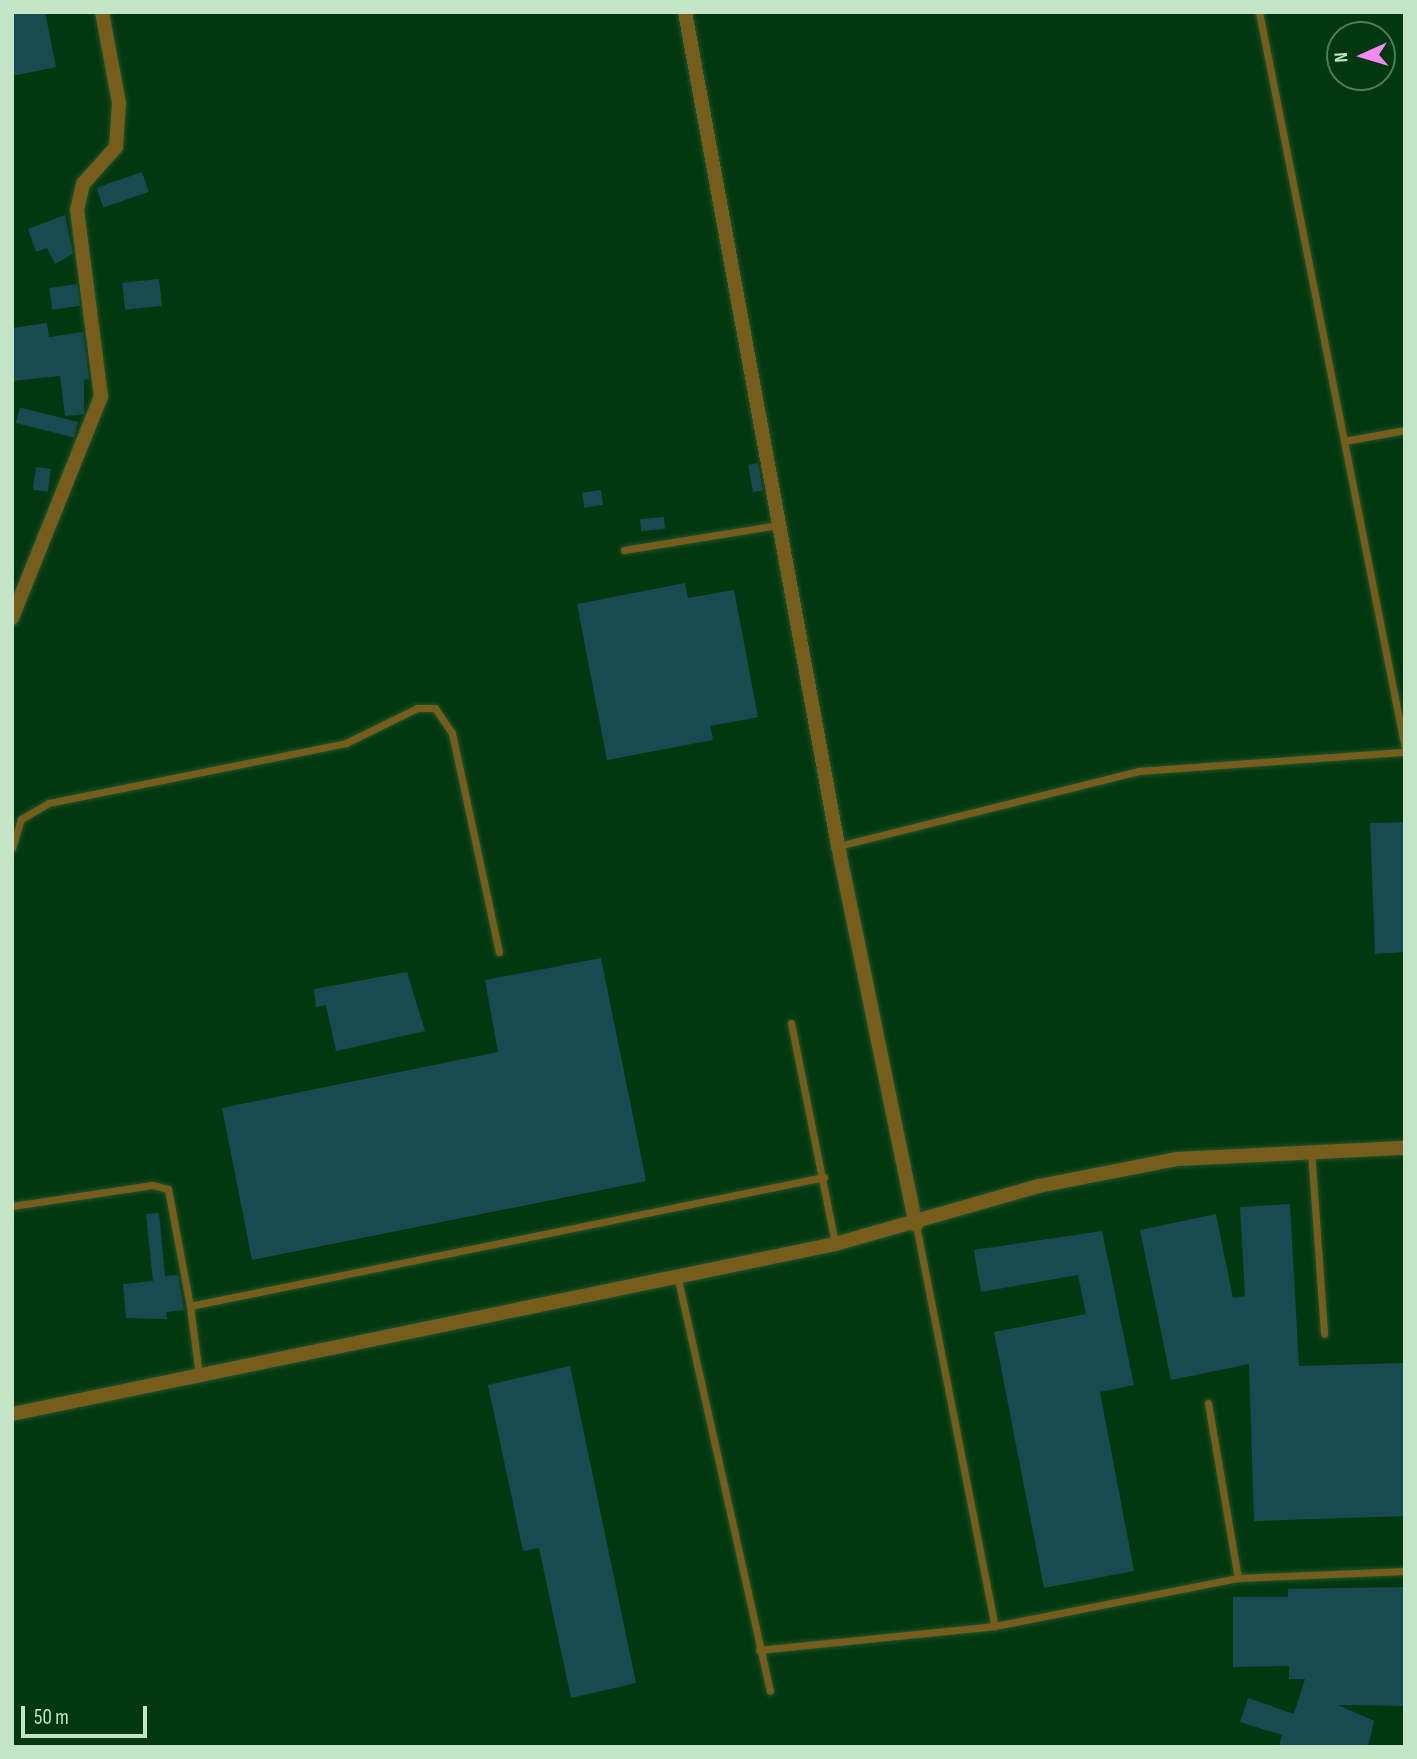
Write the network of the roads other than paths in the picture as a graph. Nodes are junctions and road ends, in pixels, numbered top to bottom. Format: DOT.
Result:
graph roads {
  1 [pos="102,12"];
  2 [pos="685,12"];
  3 [pos="1259,12"];
  4 [pos="1405,430"];
  5 [pos="1344,441"];
  6 [pos="780,524"];
  7 [pos="624,550"];
  8 [pos="12,618"];
  9 [pos="1405,750"];
  10 [pos="838,846"];
  11 [pos="12,848"];
  12 [pos="499,952"];
  13 [pos="791,1023"];
  14 [pos="1405,1148"];
  15 [pos="1311,1151"];
  16 [pos="824,1177"];
  17 [pos="12,1206"];
  18 [pos="916,1225"];
  19 [pos="835,1244"];
  20 [pos="677,1275"];
  21 [pos="190,1306"];
  22 [pos="1324,1334"];
  23 [pos="199,1376"];
  24 [pos="1208,1403"];
  25 [pos="12,1414"];
  26 [pos="1405,1570"];
  27 [pos="1238,1578"];
  28 [pos="995,1626"];
  29 [pos="759,1650"];
  30 [pos="770,1691"];
  1 -- 8 [label="street"];
  2 -- 6 [label="street"];
  3 -- 5 [label="lane"];
  4 -- 5 [label="lane"];
  5 -- 9 [label="lane"];
  6 -- 7 [label="lane"];
  6 -- 10 [label="street"];
  9 -- 10 [label="lane"];
  10 -- 18 [label="street"];
  11 -- 12 [label="lane"];
  13 -- 16 [label="lane"];
  14 -- 15 [label="street"];
  15 -- 18 [label="street"];
  15 -- 22 [label="lane"];
  16 -- 19 [label="lane"];
  16 -- 21 [label="lane"];
  17 -- 21 [label="lane"];
  18 -- 19 [label="street"];
  18 -- 28 [label="lane"];
  19 -- 20 [label="street"];
  20 -- 23 [label="street"];
  20 -- 29 [label="lane"];
  21 -- 23 [label="lane"];
  23 -- 25 [label="street"];
  24 -- 27 [label="lane"];
  26 -- 27 [label="lane"];
  27 -- 28 [label="lane"];
  28 -- 29 [label="lane"];
  29 -- 30 [label="lane"];
}
